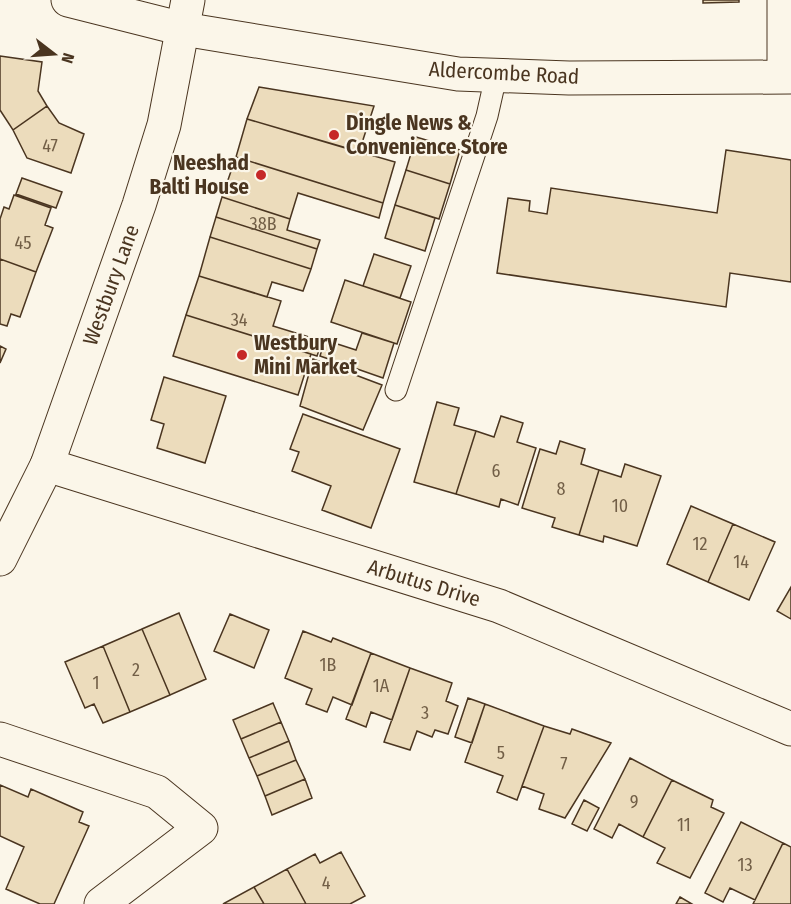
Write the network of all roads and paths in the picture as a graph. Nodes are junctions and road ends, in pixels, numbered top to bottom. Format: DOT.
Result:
graph roads {
  1 [pos="68,0"];
  2 [pos="784,0"];
  3 [pos="186,14"];
  4 [pos="496,76"];
  5 [pos="788,77"];
  6 [pos="396,390"];
  7 [pos="47,465"];
  8 [pos="0,559"];
  9 [pos="791,729"];
  10 [pos="0,739"];
  11 [pos="101,904"];
  1 -- 3 [label="street, Aldercombe Road"];
  2 -- 5 [label="street"];
  3 -- 4 [label="street, Aldercombe Road"];
  3 -- 7 [label="street, Westbury Lane"];
  4 -- 5 [label="street, Aldercombe Road"];
  4 -- 6 [label="lane"];
  7 -- 8 [label="street, Westbury Lane"];
  7 -- 9 [label="street, Arbutus Drive"];
  10 -- 11 [label="street"];
}
